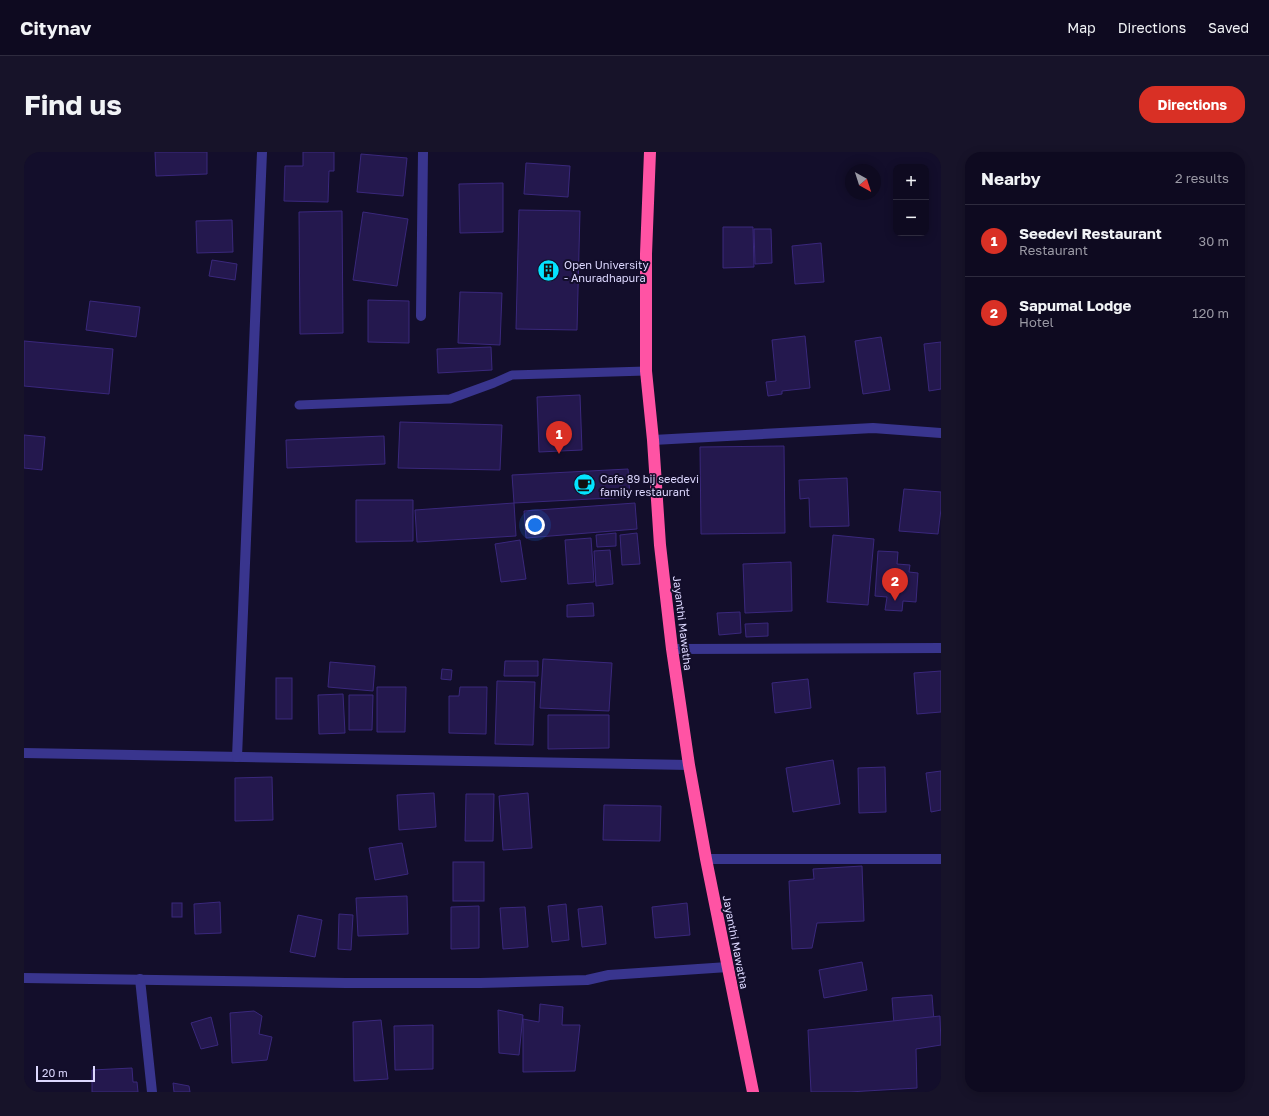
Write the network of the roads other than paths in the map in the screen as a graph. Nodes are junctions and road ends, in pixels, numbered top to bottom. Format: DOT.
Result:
graph roads {
  1 [pos="262,152"];
  2 [pos="423,152"];
  3 [pos="650,152"];
  4 [pos="421,316"];
  5 [pos="646,371"];
  6 [pos="299,405"];
  7 [pos="941,433"];
  8 [pos="652,440"];
  9 [pos="672,648"];
  10 [pos="941,648"];
  11 [pos="24,753"];
  12 [pos="237,756"];
  13 [pos="689,765"];
  14 [pos="706,859"];
  15 [pos="941,859"];
  16 [pos="728,968"];
  17 [pos="24,978"];
  18 [pos="140,979"];
  19 [pos="152,1092"];
  20 [pos="753,1092"];
  1 -- 12 [label="street"];
  2 -- 4 [label="street"];
  3 -- 5 [label="highway, Jayanthi Mawatha"];
  5 -- 6 [label="lane"];
  5 -- 8 [label="highway, Jayanthi Mawatha"];
  7 -- 8 [label="street"];
  8 -- 9 [label="highway, Jayanthi Mawatha"];
  9 -- 10 [label="street"];
  9 -- 13 [label="highway, Jayanthi Mawatha"];
  11 -- 12 [label="street"];
  12 -- 13 [label="street"];
  13 -- 14 [label="highway, Jayanthi Mawatha"];
  14 -- 15 [label="street"];
  14 -- 16 [label="highway, Jayanthi Mawatha"];
  16 -- 18 [label="street"];
  16 -- 20 [label="highway, Jayanthi Mawatha"];
  17 -- 18 [label="street"];
  18 -- 19 [label="street"];
}
